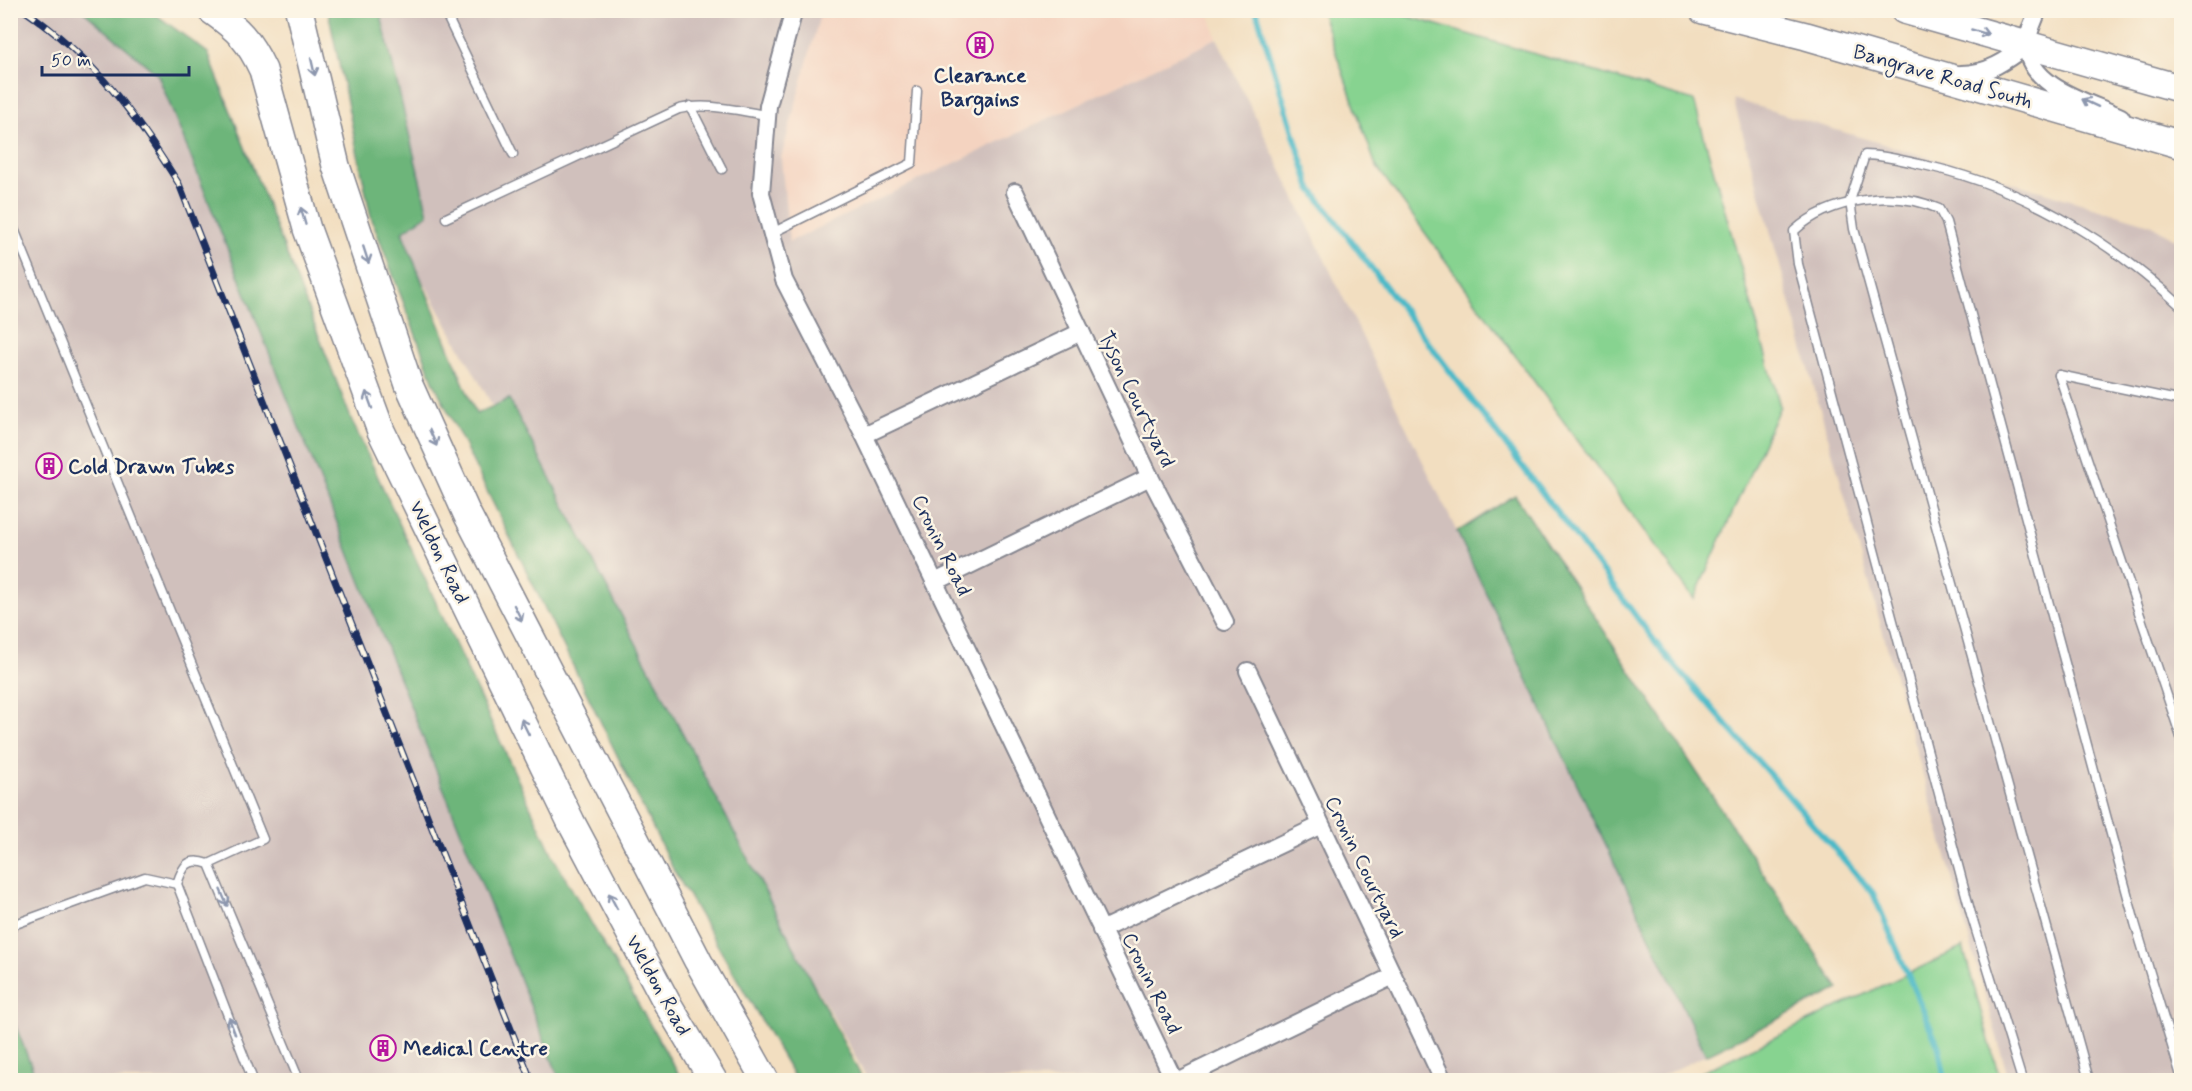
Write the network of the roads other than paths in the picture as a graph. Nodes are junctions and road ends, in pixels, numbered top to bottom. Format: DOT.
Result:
graph roads {
  1 [pos="211,10"];
  2 [pos="299,10"];
  3 [pos="444,10"];
  4 [pos="774,10"];
  5 [pos="1703,10"];
  6 [pos="1904,10"];
  7 [pos="2038,10"];
  8 [pos="794,13"];
  9 [pos="2027,45"];
  10 [pos="1939,75"];
  11 [pos="2181,89"];
  12 [pos="917,91"];
  13 [pos="690,106"];
  14 [pos="767,115"];
  15 [pos="2181,145"];
  16 [pos="513,154"];
  17 [pos="722,169"];
  18 [pos="1015,192"];
  19 [pos="1850,201"];
  20 [pos="446,218"];
  21 [pos="10,219"];
  22 [pos="772,233"];
  23 [pos="2181,307"];
  24 [pos="1080,332"];
  25 [pos="2181,401"];
  26 [pos="864,435"];
  27 [pos="1150,477"];
  28 [pos="935,582"];
  29 [pos="1225,622"];
  30 [pos="1248,671"];
  31 [pos="2181,740"];
  32 [pos="1319,826"];
  33 [pos="209,864"];
  34 [pos="177,884"];
  35 [pos="10,926"];
  36 [pos="1101,930"];
  37 [pos="1393,976"];
  38 [pos="759,1074"];
  39 [pos="2181,1079"];
  40 [pos="253,1080"];
  41 [pos="299,1080"];
  42 [pos="713,1080"];
  43 [pos="1174,1080"];
  44 [pos="1179,1080"];
  45 [pos="1443,1080"];
  46 [pos="2022,1080"];
  47 [pos="2089,1080"];
  42 -- 1 [label="highway, Weldon Road, one-way"];
  2 -- 38 [label="highway, Weldon Road, one-way"];
  3 -- 16 [label="lane"];
  4 -- 8 [label="lane"];
  5 -- 10 [label="highway, Bangrave Road South"];
  6 -- 9 [label="highway, one-way"];
  7 -- 9 [label="street"];
  8 -- 14 [label="street, Cronin Road"];
  9 -- 10 [label="street"];
  9 -- 11 [label="highway"];
  15 -- 9 [label="street, one-way"];
  10 -- 15 [label="highway, Bangrave Road South"];
  12 -- 22 [label="lane"];
  13 -- 14 [label="lane"];
  13 -- 17 [label="lane"];
  13 -- 20 [label="lane"];
  14 -- 22 [label="street, Cronin Road"];
  18 -- 24 [label="street, Tyson Courtyard"];
  19 -- 23 [label="lane"];
  19 -- 39 [label="lane"];
  19 -- 46 [label="lane"];
  19 -- 47 [label="lane"];
  21 -- 33 [label="lane"];
  22 -- 26 [label="street, Cronin Road"];
  24 -- 26 [label="street"];
  24 -- 27 [label="street, Tyson Courtyard"];
  25 -- 31 [label="lane"];
  26 -- 28 [label="street, Cronin Road"];
  27 -- 28 [label="street"];
  27 -- 29 [label="street, Tyson Courtyard"];
  28 -- 36 [label="street, Cronin Road"];
  30 -- 32 [label="street, Cronin Courtyard"];
  32 -- 36 [label="street"];
  32 -- 37 [label="street, Cronin Courtyard"];
  33 -- 34 [label="lane"];
  33 -- 41 [label="lane, one-way"];
  34 -- 35 [label="lane"];
  40 -- 34 [label="lane, one-way"];
  36 -- 43 [label="street, Cronin Road"];
  37 -- 44 [label="street"];
  37 -- 45 [label="street, Cronin Courtyard"];
}
